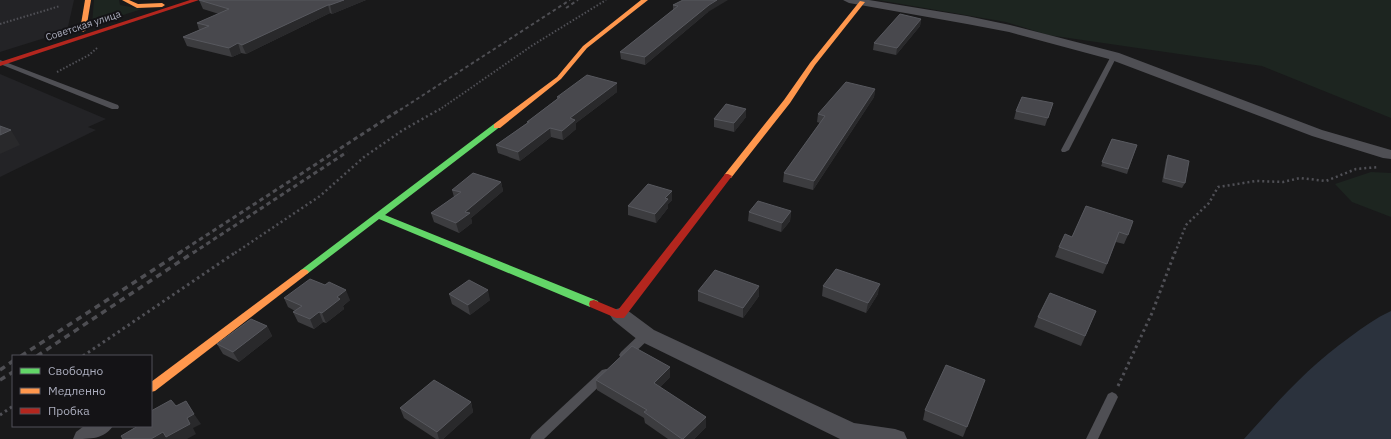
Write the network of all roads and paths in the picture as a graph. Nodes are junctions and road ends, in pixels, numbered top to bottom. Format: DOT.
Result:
graph roads {
  1 [pos="88,0"];
  2 [pos="125,0"];
  3 [pos="177,0"];
  4 [pos="196,0"];
  5 [pos="606,0"];
  6 [pos="645,0"];
  7 [pos="849,0"];
  8 [pos="862,2"];
  9 [pos="162,5"];
  10 [pos="60,6"];
  11 [pos="0,24"];
  12 [pos="83,30"];
  13 [pos="1114,56"];
  14 [pos="1,62"];
  15 [pos="115,107"];
  16 [pos="1065,150"];
  17 [pos="1389,155"];
  18 [pos="1383,168"];
  19 [pos="379,216"];
  20 [pos="620,315"];
  21 [pos="646,335"];
  22 [pos="84,355"];
  23 [pos="152,387"];
  24 [pos="1112,396"];
  25 [pos="12,407"];
  26 [pos="0,415"];
  27 [pos="100,427"];
  28 [pos="85,439"];
  29 [pos="536,439"];
  30 [pos="895,439"];
  31 [pos="1092,439"];
  1 -- 12 [label="street"];
  2 -- 9 [label="street"];
  3 -- 9 [label="street, Советская улица"];
  4 -- 14 [label="street, Советская улица"];
  5 -- 22 [label="path"];
  6 -- 19 [label="street"];
  7 -- 8 [label="street"];
  8 -- 13 [label="street"];
  8 -- 20 [label="street"];
  9 -- 12 [label="street, Советская улица"];
  10 -- 11 [label="path"];
  12 -- 14 [label="street, Советская улица"];
  13 -- 16 [label="lane"];
  13 -- 17 [label="street"];
  14 -- 15 [label="lane"];
  18 -- 24 [label="path"];
  19 -- 20 [label="street"];
  19 -- 23 [label="street"];
  20 -- 21 [label="street"];
  21 -- 29 [label="lane"];
  21 -- 30 [label="street"];
  24 -- 31 [label="lane"];
  25 -- 26 [label="path"];
  27 -- 28 [label="street"];
}
